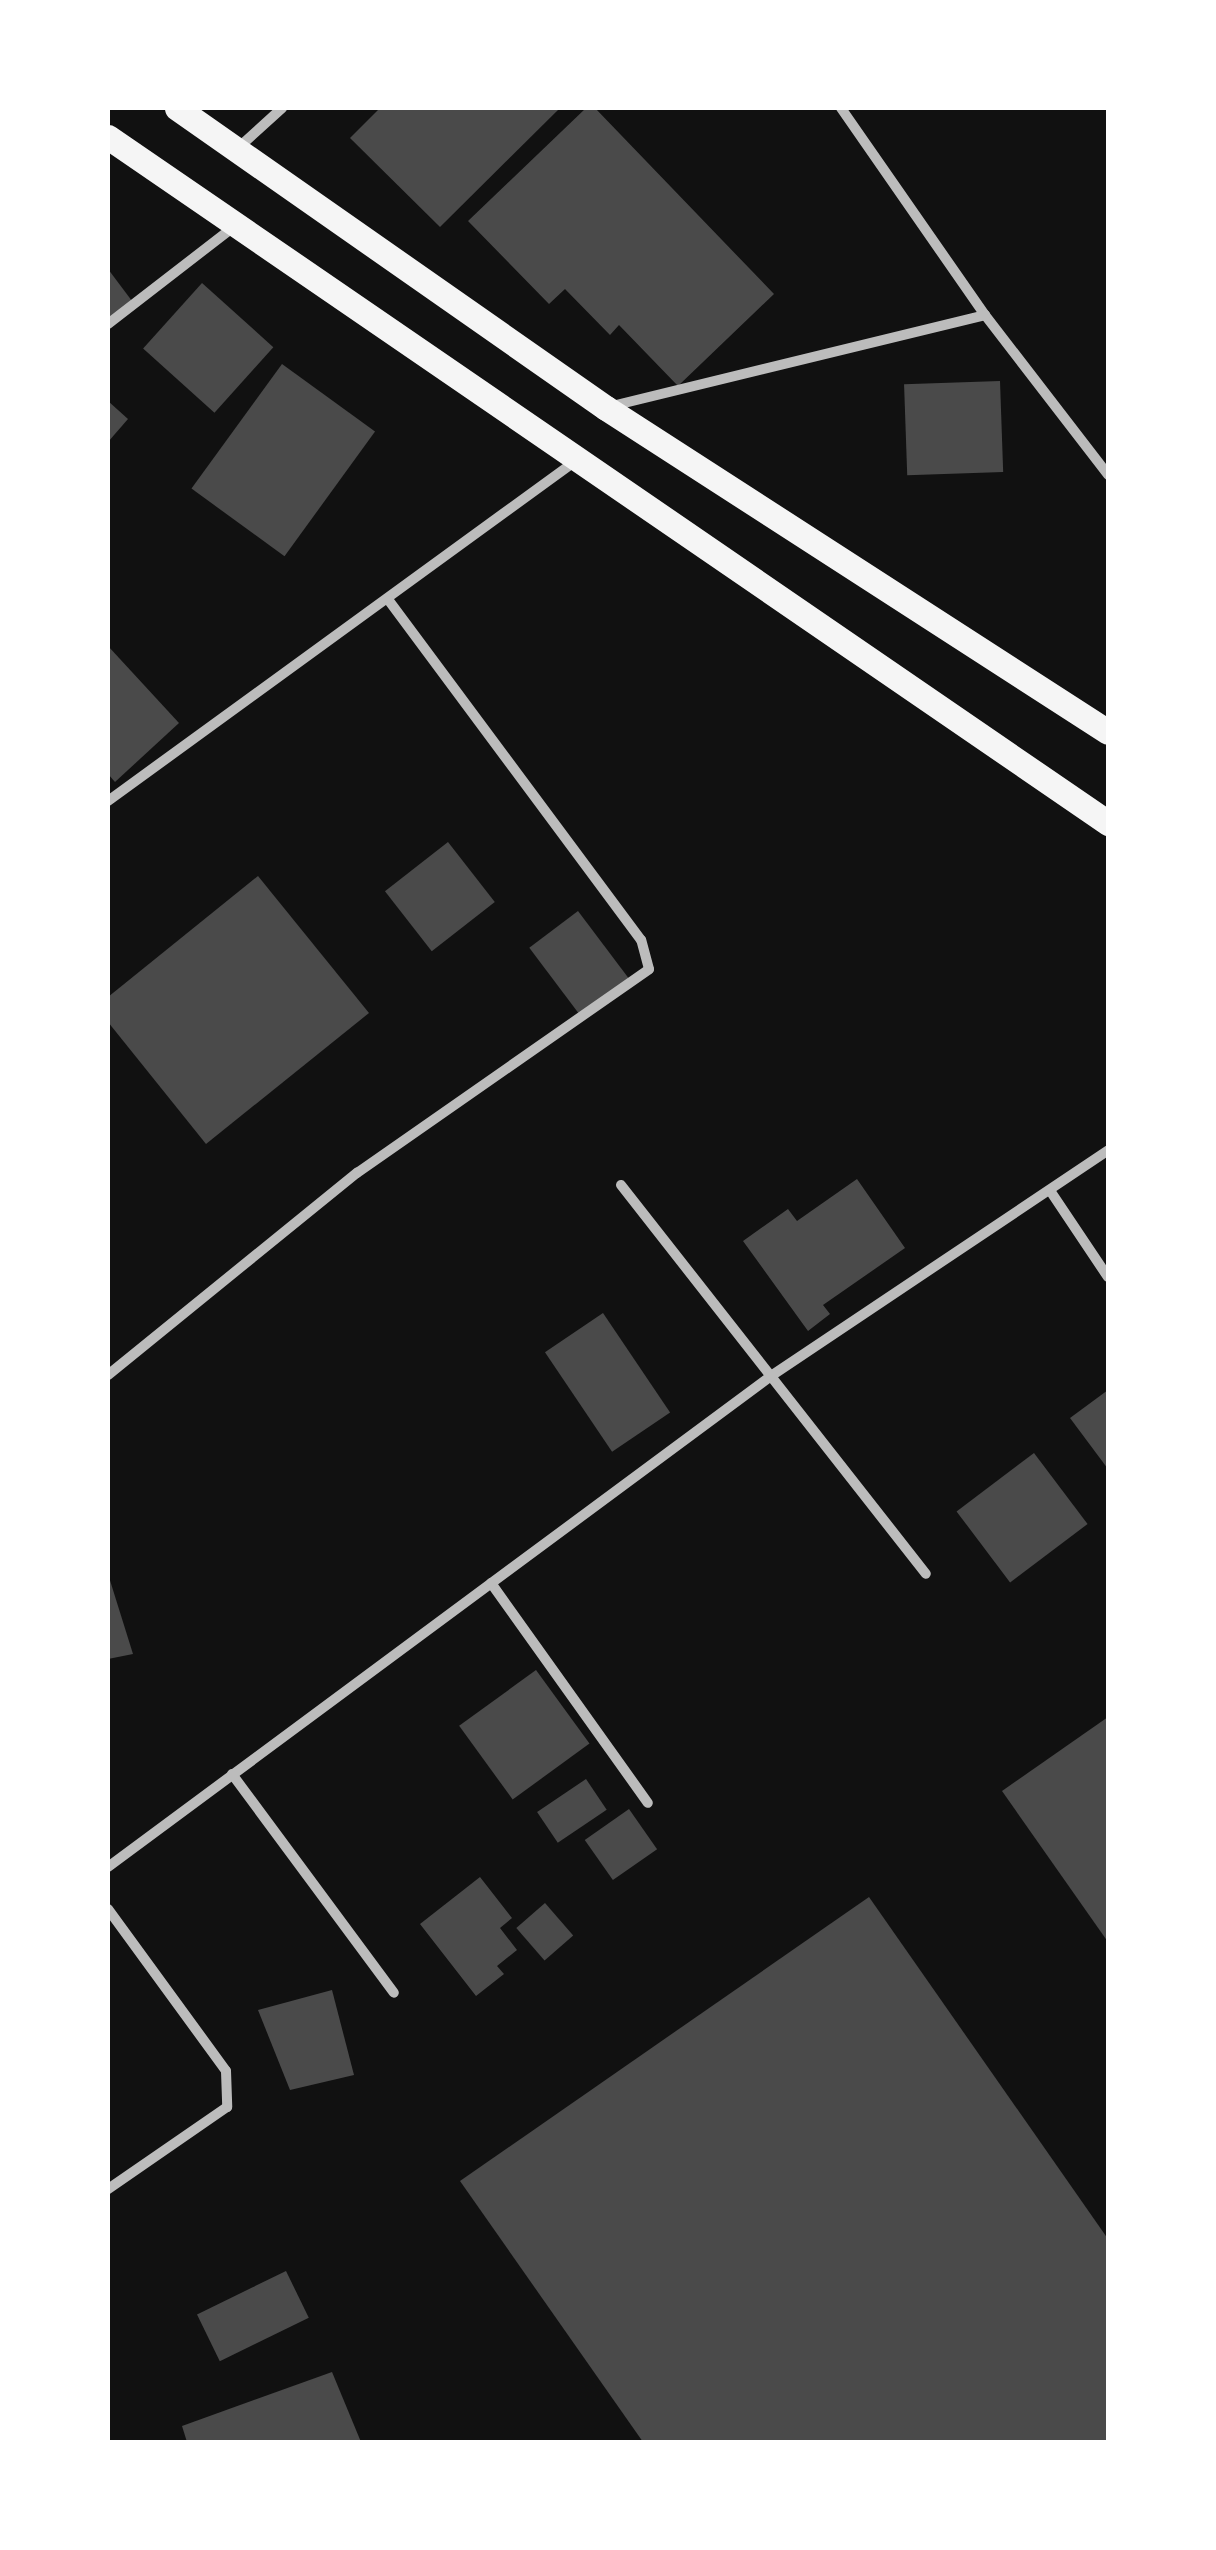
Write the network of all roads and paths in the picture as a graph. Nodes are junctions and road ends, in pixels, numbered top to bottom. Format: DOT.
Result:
graph roads {
  1 [pos="177,108"];
  2 [pos="282,108"];
  3 [pos="841,108"];
  4 [pos="108,137"];
  5 [pos="236,150"];
  6 [pos="232,228"];
  7 [pos="985,315"];
  8 [pos="108,324"];
  9 [pos="606,408"];
  10 [pos="574,462"];
  11 [pos="1108,475"];
  12 [pos="390,601"];
  13 [pos="1108,732"];
  14 [pos="108,801"];
  15 [pos="1108,822"];
  16 [pos="1108,1150"];
  17 [pos="621,1186"];
  18 [pos="1051,1192"];
  19 [pos="1108,1277"];
  20 [pos="108,1375"];
  21 [pos="772,1376"];
  22 [pos="926,1574"];
  23 [pos="492,1583"];
  24 [pos="232,1774"];
  25 [pos="648,1803"];
  26 [pos="108,1866"];
  27 [pos="108,1908"];
  28 [pos="394,1994"];
  29 [pos="108,2189"];
  1 -- 5 [label="main road"];
  2 -- 5 [label="street"];
  3 -- 7 [label="street"];
  4 -- 6 [label="main road"];
  5 -- 9 [label="main road"];
  6 -- 8 [label="street"];
  6 -- 10 [label="main road"];
  7 -- 9 [label="street"];
  7 -- 11 [label="street"];
  9 -- 13 [label="main road"];
  10 -- 12 [label="street"];
  10 -- 15 [label="main road"];
  12 -- 14 [label="street"];
  12 -- 20 [label="street"];
  16 -- 18 [label="street"];
  17 -- 21 [label="street"];
  18 -- 19 [label="street"];
  18 -- 21 [label="street"];
  21 -- 22 [label="street"];
  21 -- 23 [label="street"];
  23 -- 24 [label="street"];
  23 -- 25 [label="street"];
  24 -- 26 [label="street"];
  24 -- 28 [label="street"];
  27 -- 29 [label="street"];
}
